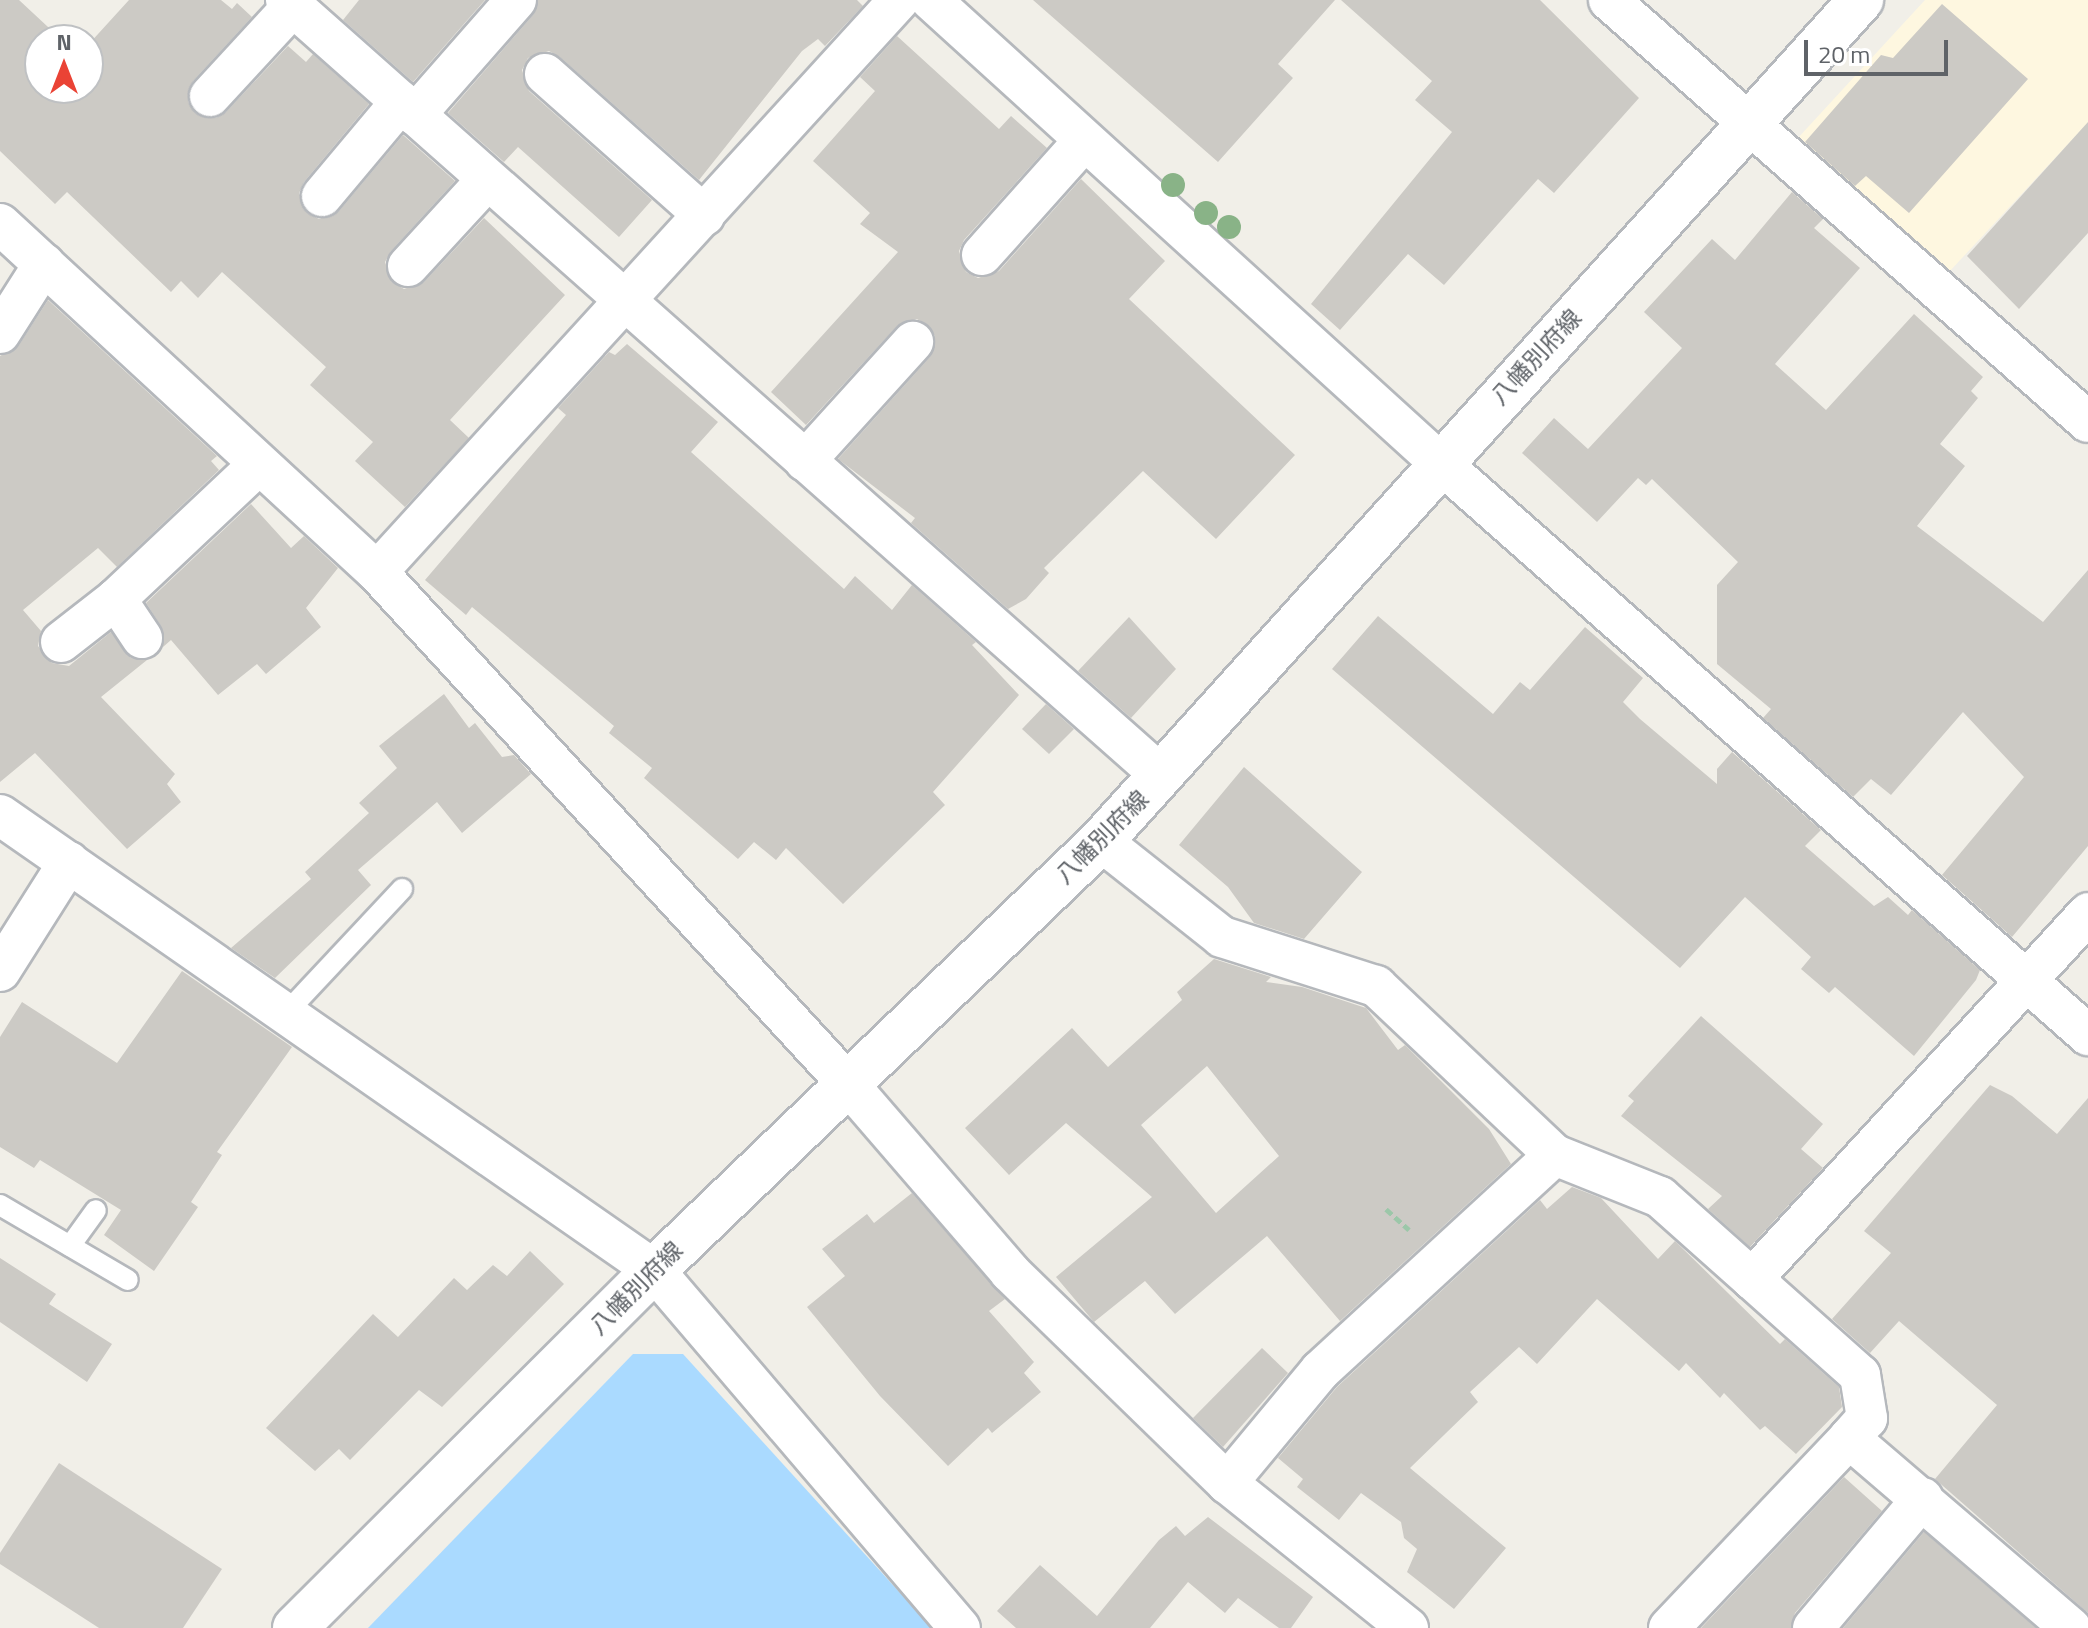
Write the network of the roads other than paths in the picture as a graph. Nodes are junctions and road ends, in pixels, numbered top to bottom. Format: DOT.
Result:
graph roads {
  1 [pos="516,0"];
  2 [pos="899,0"];
  3 [pos="931,0"];
  4 [pos="1609,0"];
  5 [pos="1861,0"];
  6 [pos="290,3"];
  7 [pos="545,74"];
  8 [pos="210,96"];
  9 [pos="408,109"];
  10 [pos="1749,127"];
  11 [pos="1083,142"];
  12 [pos="487,180"];
  13 [pos="322,196"];
  14 [pos="704,215"];
  15 [pos="0,224"];
  16 [pos="982,255"];
  17 [pos="44,264"];
  18 [pos="408,266"];
  19 [pos="625,303"];
  20 [pos="0,333"];
  21 [pos="913,342"];
  22 [pos="2088,422"];
  23 [pos="805,461"];
  24 [pos="1439,462"];
  25 [pos="257,466"];
  26 [pos="377,572"];
  27 [pos="116,599"];
  28 [pos="142,638"];
  29 [pos="61,642"];
  30 [pos="1162,776"];
  31 [pos="0,815"];
  32 [pos="1101,841"];
  33 [pos="69,862"];
  34 [pos="402,889"];
  35 [pos="2088,913"];
  36 [pos="0,971"];
  37 [pos="2027,982"];
  38 [pos="286,1013"];
  39 [pos="2088,1035"];
  40 [pos="848,1084"];
  41 [pos="1555,1155"];
  42 [pos="0,1205"];
  43 [pos="96,1210"];
  44 [pos="70,1246"];
  45 [pos="654,1270"];
  46 [pos="1752,1279"];
  47 [pos="128,1280"];
  48 [pos="1849,1438"];
  49 [pos="1227,1483"];
  50 [pos="1923,1498"];
  51 [pos="295,1628"];
  52 [pos="960,1628"];
  53 [pos="1408,1628"];
  54 [pos="1669,1628"];
  55 [pos="1813,1628"];
  56 [pos="2071,1628"];
  1 -- 9 [label="street"];
  2 -- 14 [label="street"];
  3 -- 11 [label="street"];
  4 -- 10 [label="street"];
  5 -- 10 [label="main road, 八幡別府線"];
  6 -- 8 [label="street"];
  6 -- 9 [label="street"];
  7 -- 14 [label="street"];
  9 -- 12 [label="street"];
  9 -- 13 [label="street"];
  10 -- 22 [label="street"];
  10 -- 24 [label="main road, 八幡別府線"];
  11 -- 16 [label="street"];
  11 -- 24 [label="street"];
  12 -- 18 [label="street"];
  12 -- 19 [label="street"];
  14 -- 19 [label="street"];
  15 -- 17 [label="street"];
  17 -- 20 [label="street"];
  17 -- 25 [label="street"];
  19 -- 23 [label="street"];
  19 -- 26 [label="street"];
  21 -- 23 [label="street"];
  23 -- 30 [label="street"];
  24 -- 30 [label="main road, 八幡別府線"];
  24 -- 37 [label="street"];
  25 -- 26 [label="street"];
  25 -- 27 [label="street"];
  26 -- 40 [label="street"];
  27 -- 28 [label="street"];
  27 -- 29 [label="street"];
  30 -- 32 [label="main road, 八幡別府線"];
  31 -- 33 [label="street"];
  32 -- 40 [label="main road, 八幡別府線"];
  32 -- 41 [label="street"];
  33 -- 36 [label="street"];
  33 -- 38 [label="street"];
  34 -- 38 [label="lane"];
  35 -- 37 [label="street"];
  37 -- 39 [label="street"];
  37 -- 46 [label="street"];
  38 -- 45 [label="street"];
  40 -- 45 [label="main road, 八幡別府線"];
  40 -- 49 [label="street"];
  41 -- 46 [label="street"];
  41 -- 49 [label="street"];
  42 -- 44 [label="lane"];
  43 -- 44 [label="lane"];
  44 -- 47 [label="lane"];
  45 -- 51 [label="main road, 八幡別府線"];
  45 -- 52 [label="street"];
  46 -- 48 [label="street"];
  48 -- 50 [label="street"];
  48 -- 54 [label="street"];
  49 -- 53 [label="street"];
  50 -- 55 [label="street"];
  50 -- 56 [label="street"];
}
